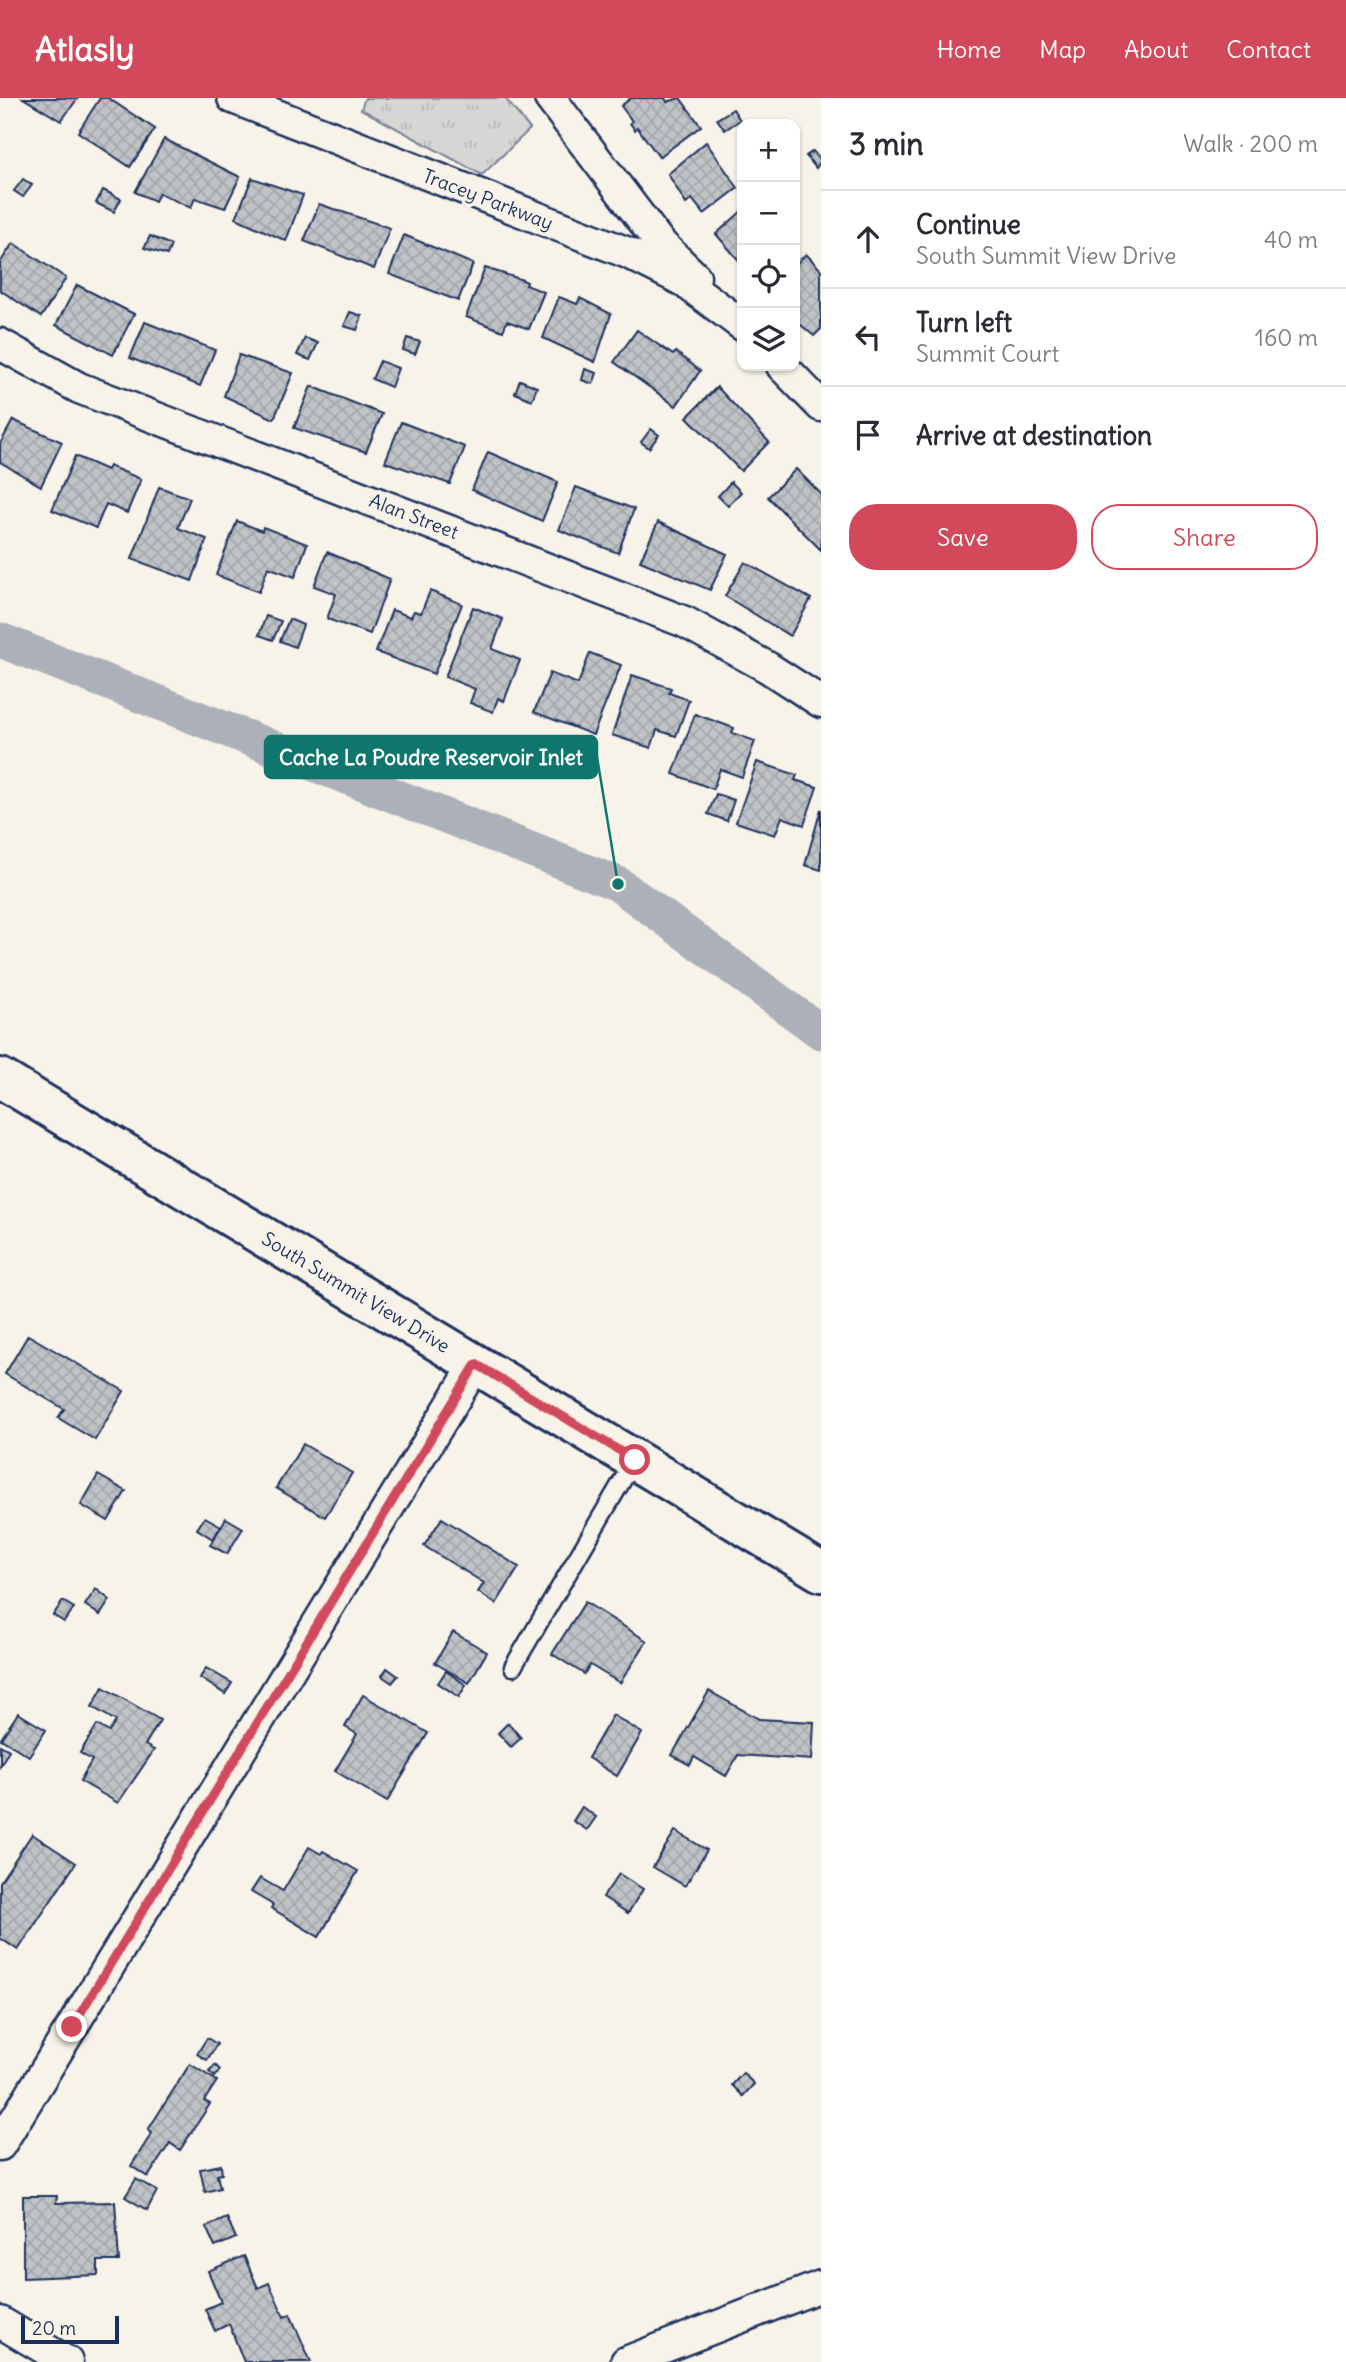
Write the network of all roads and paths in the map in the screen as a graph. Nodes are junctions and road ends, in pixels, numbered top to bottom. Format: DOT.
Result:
graph roads {
  1 [pos="233,98"];
  2 [pos="550,98"];
  3 [pos="737,320"];
  4 [pos="737,320"];
  5 [pos="0,344"];
  6 [pos="787,371"];
  7 [pos="821,406"];
  8 [pos="821,702"];
  9 [pos="0,1078"];
  10 [pos="476,1364"];
  11 [pos="635,1460"];
  12 [pos="821,1572"];
  13 [pos="513,1667"];
  14 [pos="0,2145"];
  15 [pos="821,2286"];
  16 [pos="0,2322"];
  17 [pos="66,2362"];
  18 [pos="626,2362"];
  1 -- 3 [label="street, Tracey Parkway"];
  2 -- 4 [label="street, Tracey Parkway"];
  5 -- 8 [label="street, Alan Street"];
  6 -- 7 [label="street"];
  9 -- 10 [label="street, South Summit View Drive"];
  10 -- 11 [label="street, South Summit View Drive"];
  10 -- 14 [label="street"];
  11 -- 12 [label="street, South Summit View Drive"];
  11 -- 13 [label="lane"];
  15 -- 18 [label="street"];
  16 -- 17 [label="street"];
}
